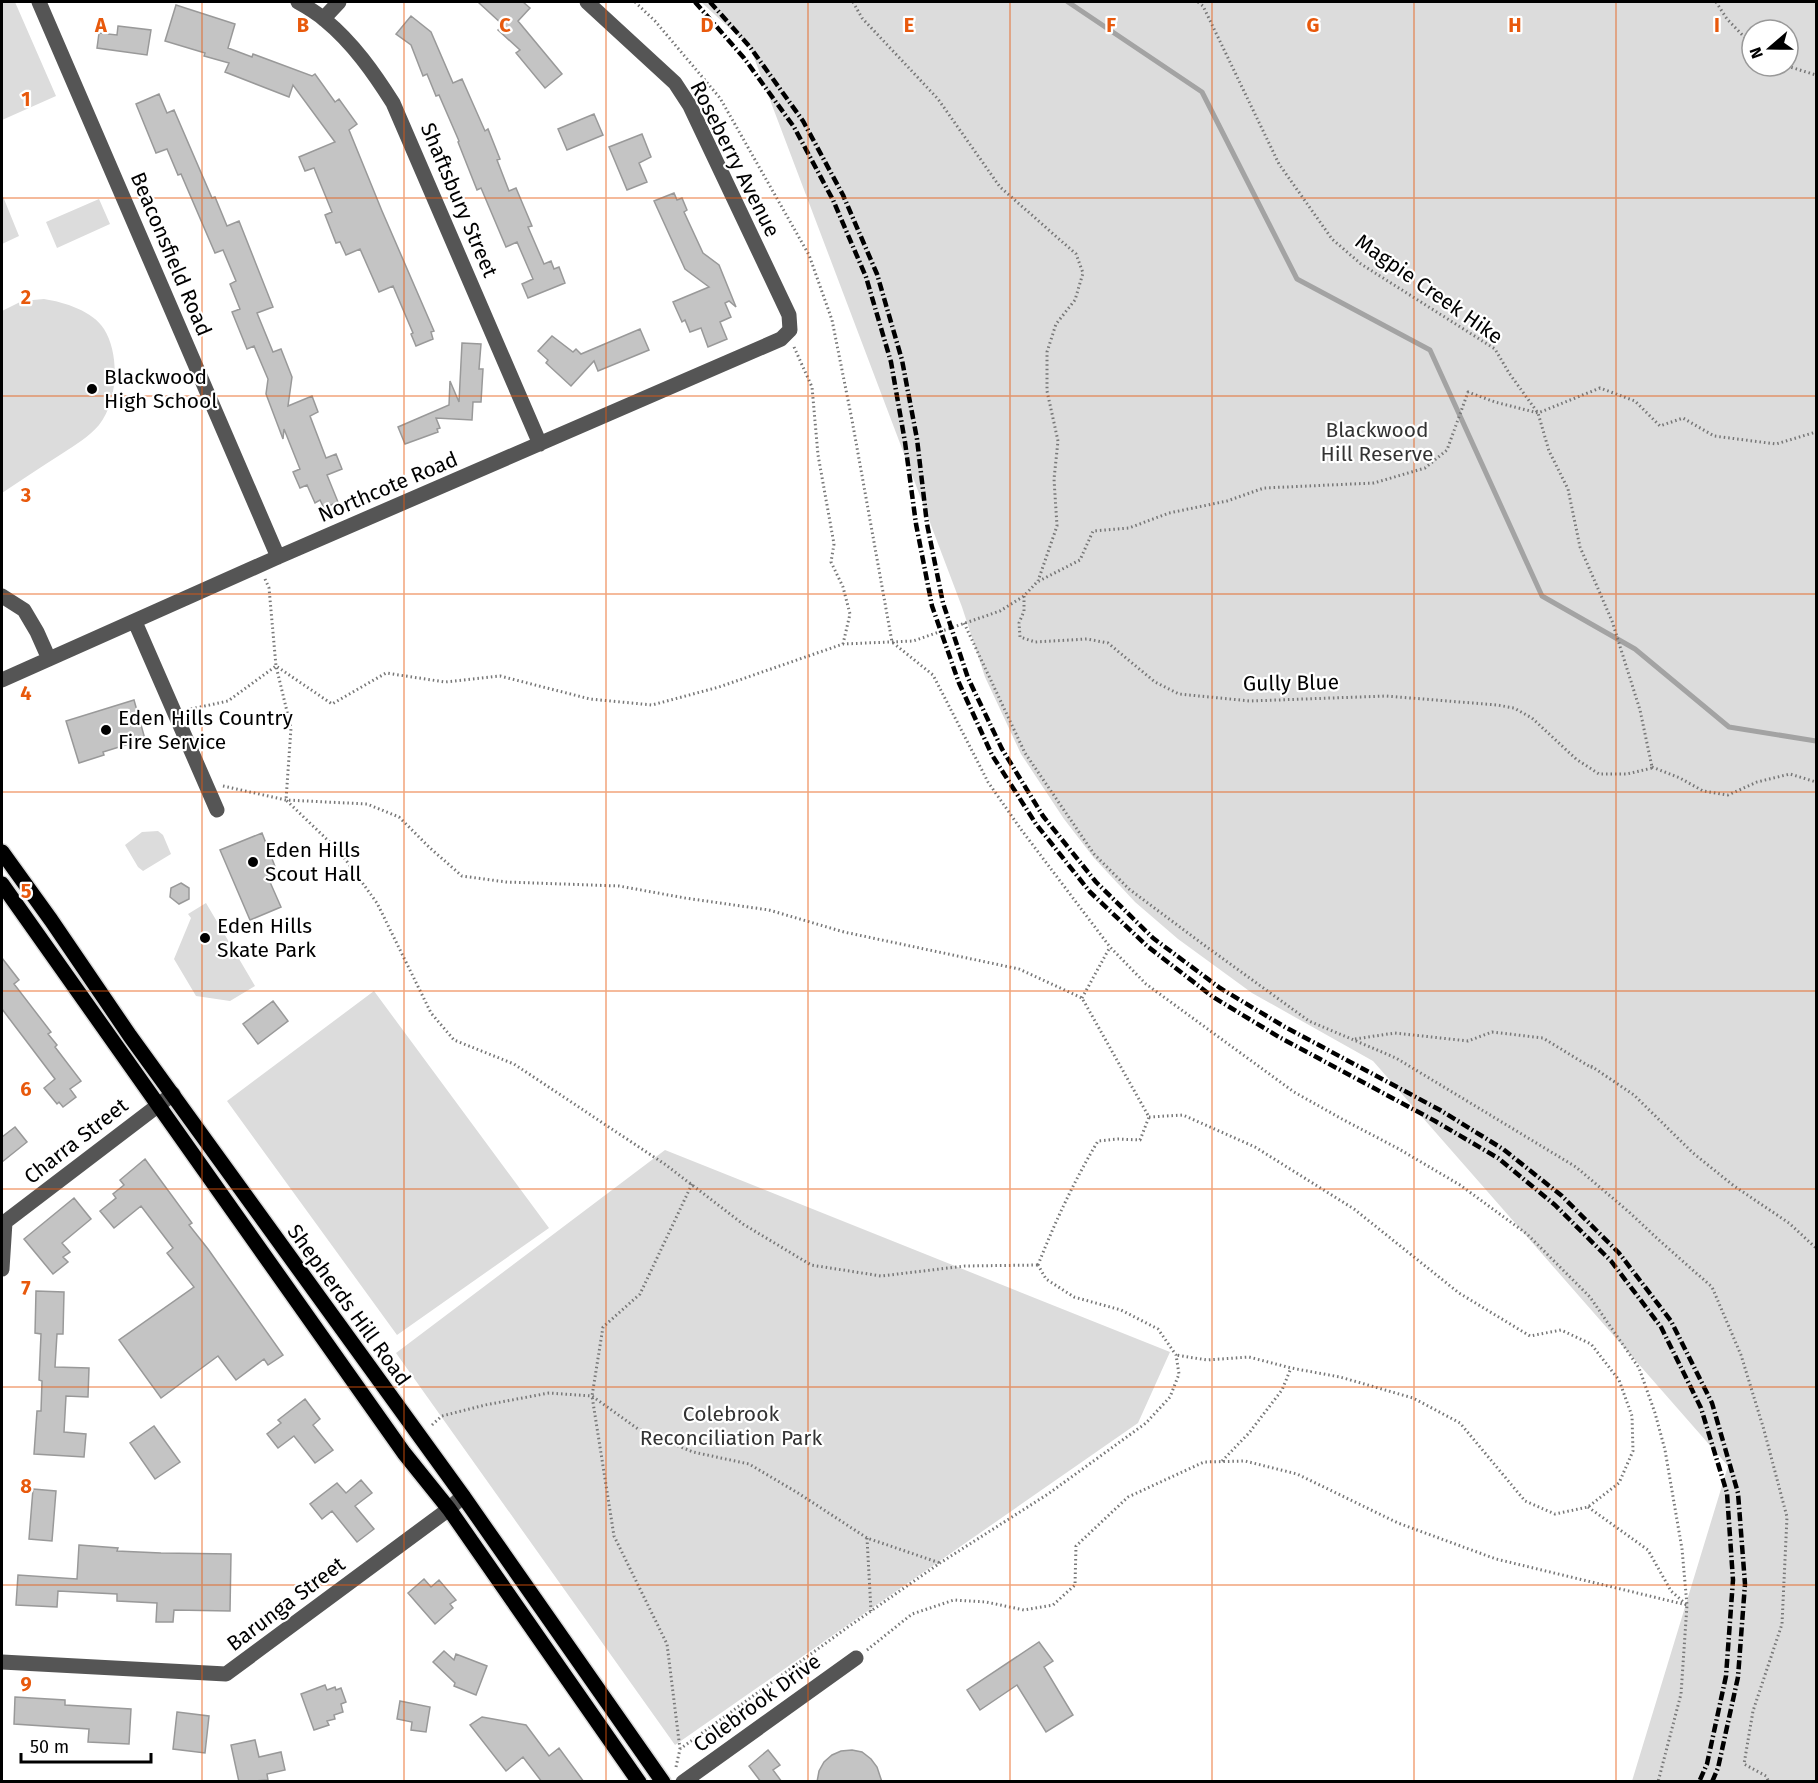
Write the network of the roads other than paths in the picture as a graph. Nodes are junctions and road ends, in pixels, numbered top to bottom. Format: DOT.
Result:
graph roads {
  1 [pos="298,2"];
  2 [pos="339,2"];
  3 [pos="587,2"];
  4 [pos="44,3"];
  5 [pos="324,18"];
  6 [pos="790,330"];
  7 [pos="540,444"];
  8 [pos="279,557"];
  9 [pos="2,596"];
  10 [pos="135,622"];
  11 [pos="49,659"];
  12 [pos="2,681"];
  13 [pos="217,810"];
  14 [pos="2,852"];
  15 [pos="2,884"];
  16 [pos="172,1094"];
  17 [pos="158,1105"];
  18 [pos="3,1220"];
  19 [pos="2,1269"];
  20 [pos="463,1496"];
  21 [pos="449,1509"];
  22 [pos="856,1658"];
  23 [pos="2,1662"];
  24 [pos="679,1776"];
  25 [pos="639,1782"];
  26 [pos="663,1782"];
  1 -- 5 [label="street, Shaftsbury Street"];
  2 -- 5 [label="street"];
  3 -- 6 [label="street, Roseberry Avenue"];
  4 -- 8 [label="street, Beaconsfield Road"];
  5 -- 7 [label="street, Shaftsbury Street"];
  6 -- 7 [label="street, Northcote Road"];
  7 -- 8 [label="street, Northcote Road"];
  8 -- 10 [label="street, Northcote Road"];
  9 -- 11 [label="street"];
  10 -- 11 [label="street, Northcote Road"];
  10 -- 13 [label="street"];
  11 -- 12 [label="street, Northcote Road"];
  14 -- 16 [label="main road, Shepherds Hill Road"];
  15 -- 17 [label="main road, Shepherds Hill Road"];
  16 -- 17 [label="street, Charra Street"];
  16 -- 20 [label="main road, Shepherds Hill Road"];
  17 -- 18 [label="street, Charra Street"];
  17 -- 21 [label="main road, Shepherds Hill Road"];
  18 -- 19 [label="street"];
  20 -- 21 [label="street, Barunga Street"];
  20 -- 26 [label="main road, Shepherds Hill Road"];
  21 -- 23 [label="street, Barunga Street"];
  21 -- 25 [label="main road, Shepherds Hill Road"];
  22 -- 24 [label="street, Colebrook Drive"];
}
